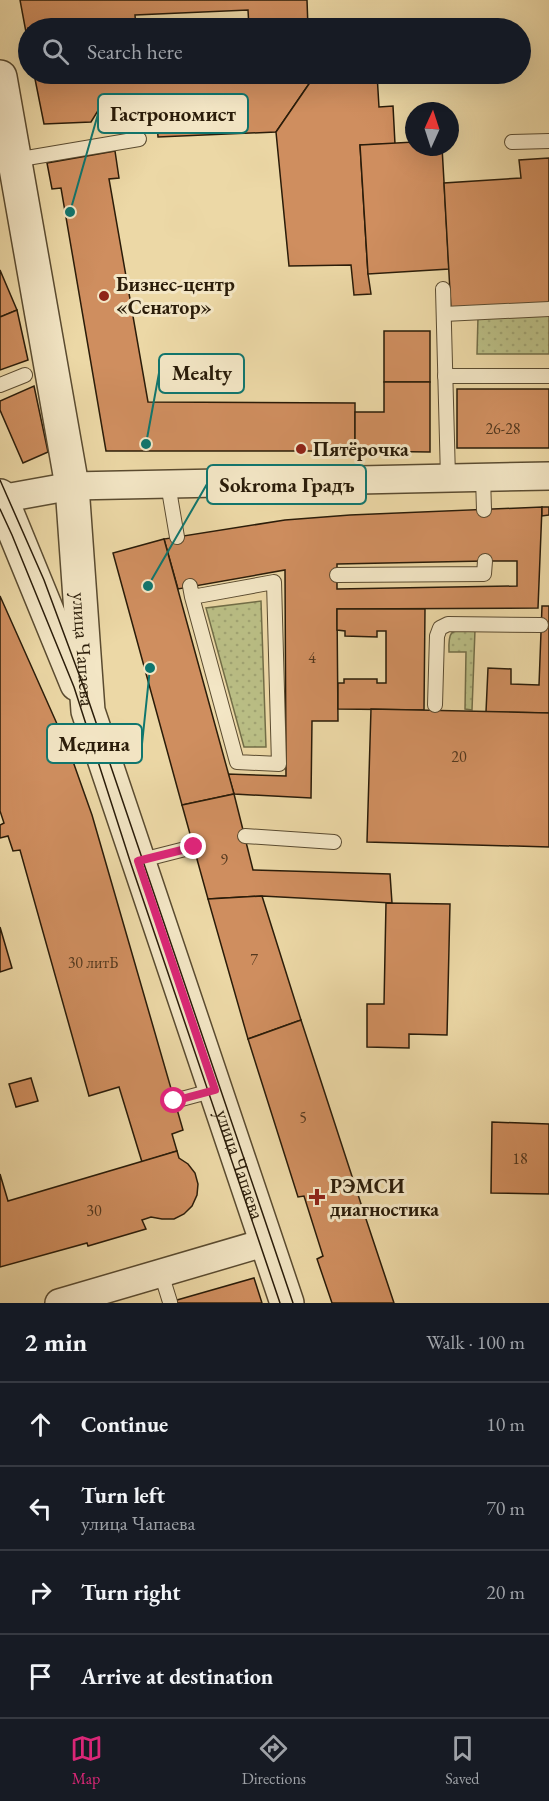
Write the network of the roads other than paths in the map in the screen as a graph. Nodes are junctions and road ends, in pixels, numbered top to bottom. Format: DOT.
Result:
graph roads {
  1 [pos="0,78"];
  2 [pos="3,111"];
  3 [pos="139,139"];
  4 [pos="549,141"];
  5 [pos="512,142"];
  6 [pos="13,182"];
  7 [pos="443,288"];
  8 [pos="549,309"];
  9 [pos="444,314"];
  10 [pos="25,375"];
  11 [pos="446,376"];
  12 [pos="549,376"];
  13 [pos="0,385"];
  14 [pos="549,476"];
  15 [pos="483,477"];
  16 [pos="448,478"];
  17 [pos="168,484"];
  18 [pos="72,486"];
  19 [pos="0,498"];
  20 [pos="484,510"];
  21 [pos="177,537"];
  22 [pos="485,561"];
  23 [pos="337,575"];
  24 [pos="280,581"];
  25 [pos="541,625"];
  26 [pos="435,705"];
  27 [pos="88,711"];
  28 [pos="245,836"];
  29 [pos="334,842"];
  30 [pos="194,847"];
  31 [pos="138,861"];
  32 [pos="215,1090"];
  33 [pos="174,1101"];
  34 [pos="267,1242"];
  35 [pos="161,1274"];
  36 [pos="170,1302"];
  37 [pos="59,1303"];
  38 [pos="287,1303"];
  1 -- 2 [label="street, улица Чапаева"];
  2 -- 6 [label="street, улица Чапаева"];
  3 -- 6 [label="lane"];
  4 -- 5 [label="lane"];
  6 -- 18 [label="street, улица Чапаева"];
  7 -- 9 [label="lane"];
  8 -- 9 [label="lane"];
  9 -- 11 [label="lane"];
  10 -- 13 [label="lane"];
  11 -- 12 [label="lane"];
  11 -- 16 [label="lane"];
  14 -- 15 [label="street"];
  15 -- 16 [label="street"];
  15 -- 20 [label="lane"];
  16 -- 17 [label="street"];
  17 -- 18 [label="street"];
  17 -- 21 [label="lane"];
  18 -- 19 [label="street"];
  18 -- 27 [label="street, улица Чапаева"];
  19 -- 27 [label="street"];
  22 -- 23 [label="lane"];
  24 -- 24 [label="lane"];
  25 -- 26 [label="lane"];
  27 -- 31 [label="street, улица Чапаева"];
  28 -- 29 [label="lane"];
  30 -- 31 [label="lane"];
  31 -- 32 [label="street, улица Чапаева"];
  32 -- 33 [label="lane"];
  32 -- 34 [label="street, улица Чапаева"];
  34 -- 35 [label="street"];
  34 -- 38 [label="street, улица Чапаева"];
  35 -- 36 [label="lane"];
  35 -- 37 [label="street"];
}
